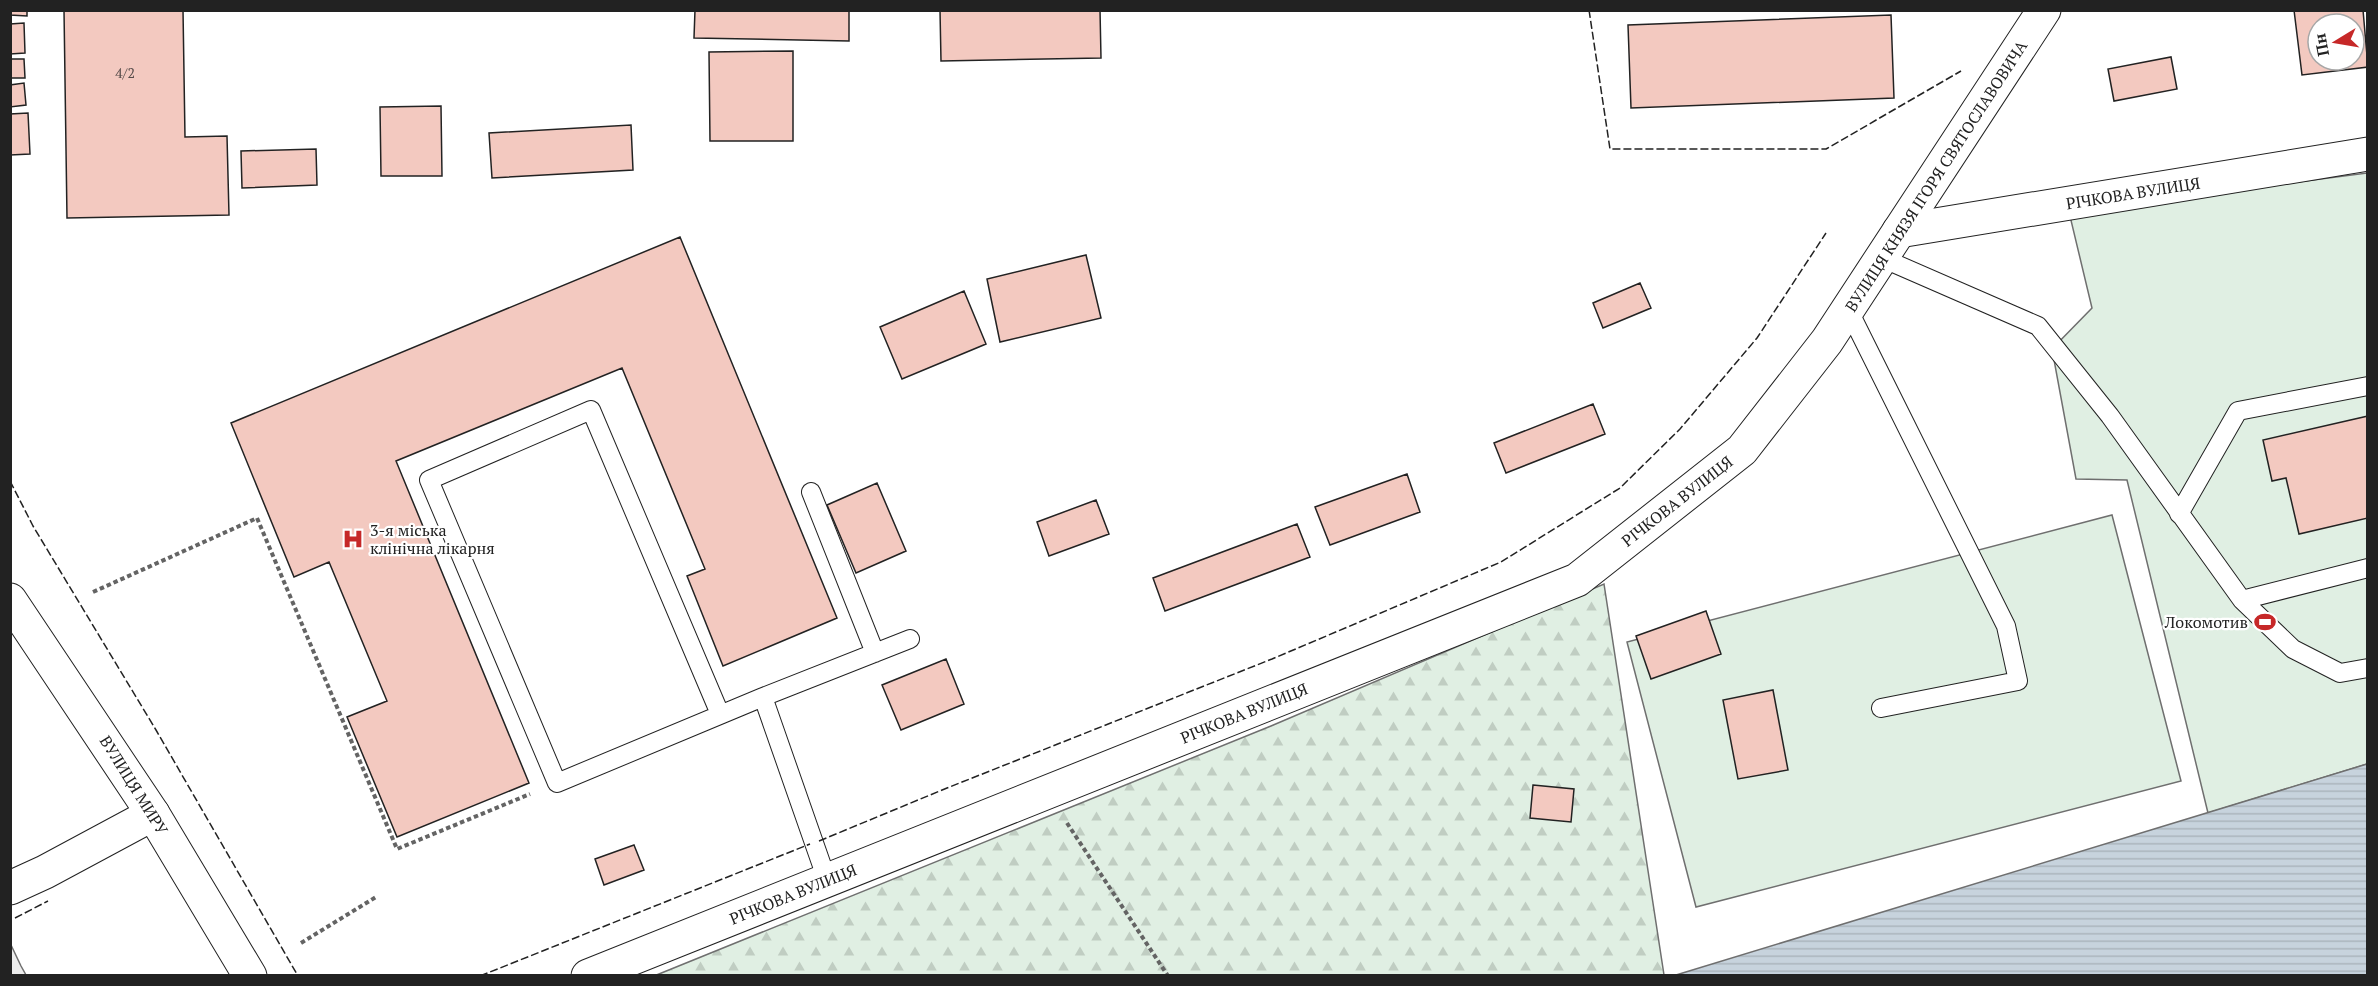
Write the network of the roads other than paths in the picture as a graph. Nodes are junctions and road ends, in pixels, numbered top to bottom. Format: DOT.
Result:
graph roads {
  1 [pos="2044,10"];
  2 [pos="2367,154"];
  3 [pos="1891,245"];
  4 [pos="1848,309"];
  5 [pos="1827,341"];
  6 [pos="2367,386"];
  7 [pos="811,492"];
  8 [pos="2179,514"];
  9 [pos="2367,568"];
  10 [pos="10,600"];
  11 [pos="2242,600"];
  12 [pos="910,639"];
  13 [pos="875,653"];
  14 [pos="2367,668"];
  15 [pos="763,697"];
  16 [pos="1881,708"];
  17 [pos="720,714"];
  18 [pos="153,814"];
  19 [pos="826,880"];
  20 [pos="10,888"];
  21 [pos="250,975"];
  22 [pos="588,975"];
  1 -- 3 [label="street, ВУЛИЦЯ КНЯЗЯ ІГОРЯ СВЯТОСЛАВОВИЧА"];
  2 -- 3 [label="street, РІЧКОВА ВУЛИЦЯ"];
  3 -- 4 [label="street, ВУЛИЦЯ КНЯЗЯ ІГОРЯ СВЯТОСЛАВОВИЧА"];
  3 -- 8 [label="lane"];
  4 -- 5 [label="street, ВУЛИЦЯ КНЯЗЯ ІГОРЯ СВЯТОСЛАВОВИЧА"];
  4 -- 16 [label="lane"];
  5 -- 19 [label="street, РІЧКОВА ВУЛИЦЯ"];
  6 -- 8 [label="lane"];
  7 -- 13 [label="lane"];
  8 -- 11 [label="lane"];
  9 -- 11 [label="lane"];
  10 -- 18 [label="street, ВУЛИЦЯ МИРУ"];
  11 -- 14 [label="lane"];
  12 -- 13 [label="lane"];
  13 -- 15 [label="lane"];
  15 -- 17 [label="lane"];
  15 -- 19 [label="lane"];
  17 -- 17 [label="lane"];
  18 -- 20 [label="street"];
  18 -- 21 [label="street, ВУЛИЦЯ МИРУ"];
  19 -- 22 [label="street, РІЧКОВА ВУЛИЦЯ"];
}
